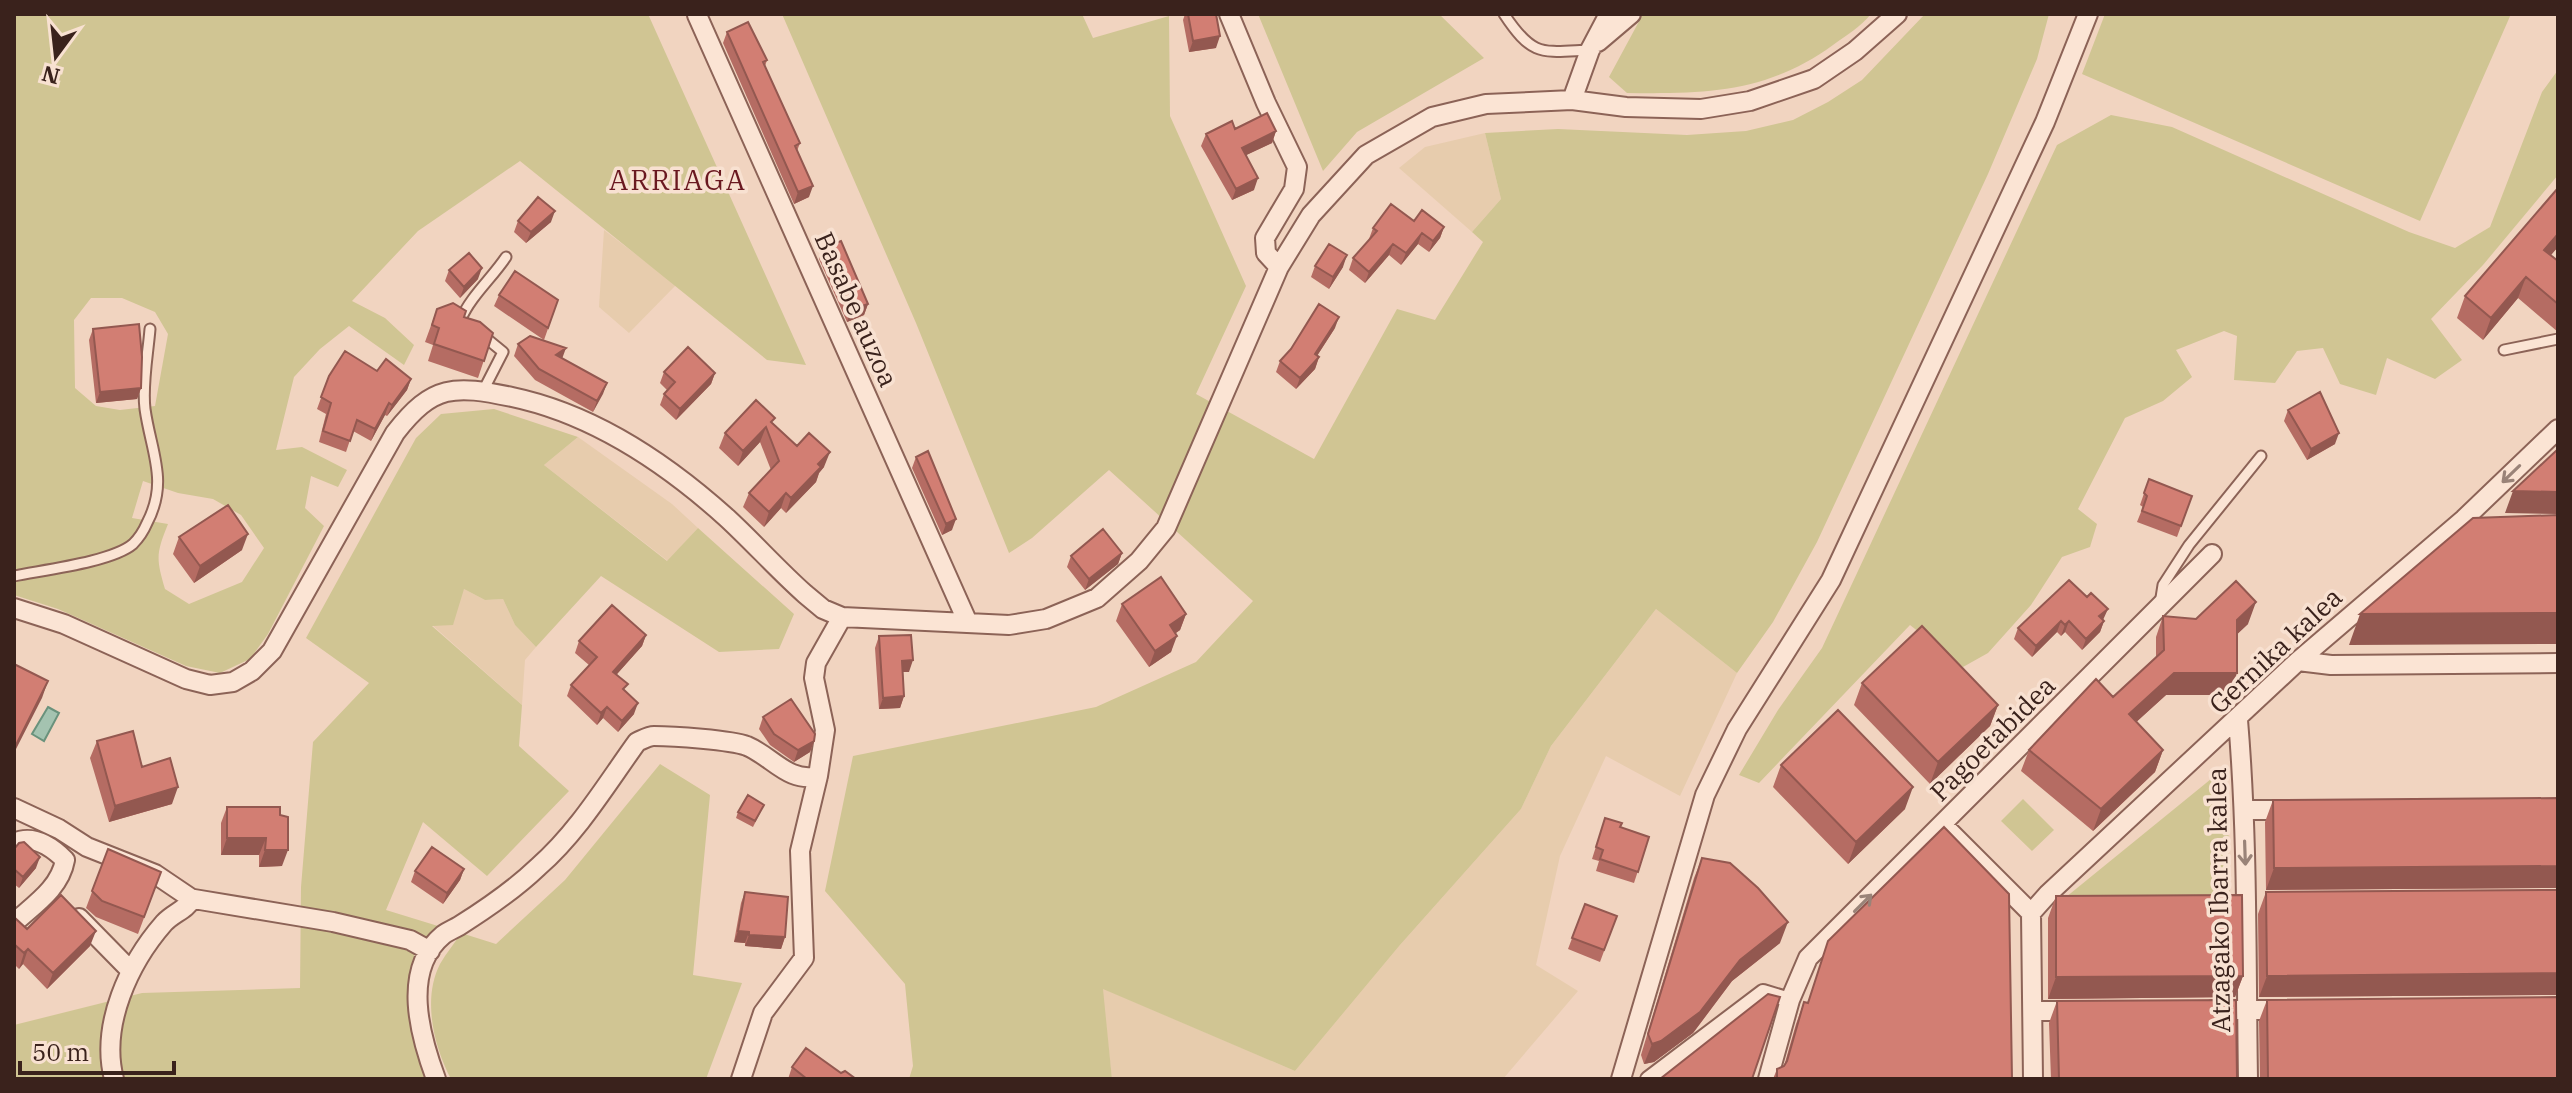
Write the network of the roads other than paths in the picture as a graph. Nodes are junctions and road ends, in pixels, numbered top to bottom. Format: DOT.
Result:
graph roads {
  1 [pos="1229,14"];
  2 [pos="1504,14"];
  3 [pos="1609,14"];
  4 [pos="1631,14"];
  5 [pos="1897,14"];
  6 [pos="2088,14"];
  7 [pos="697,15"];
  8 [pos="1590,50"];
  9 [pos="1572,100"];
  10 [pos="506,257"];
  11 [pos="1279,267"];
  12 [pos="150,329"];
  13 [pos="2558,339"];
  14 [pos="2504,350"];
  15 [pos="483,391"];
  16 [pos="2558,429"];
  17 [pos="2261,456"];
  18 [pos="2212,554"];
  19 [pos="14,576"];
  20 [pos="2160,607"];
  21 [pos="14,608"];
  22 [pos="842,617"];
  23 [pos="968,623"];
  24 [pos="2298,661"];
  25 [pos="2558,663"];
  26 [pos="2238,720"];
  27 [pos="818,776"];
  28 [pos="14,808"];
  29 [pos="2244,810"];
  30 [pos="2319,810"];
  31 [pos="1942,824"];
  32 [pos="14,843"];
  33 [pos="87,847"];
  34 [pos="65,860"];
  35 [pos="52,890"];
  36 [pos="194,899"];
  37 [pos="2047,909"];
  38 [pos="14,923"];
  39 [pos="430,951"];
  40 [pos="130,970"];
  41 [pos="1790,1000"];
  42 [pos="2191,1010"];
  43 [pos="2247,1010"];
  44 [pos="2309,1010"];
  45 [pos="2033,1011"];
  46 [pos="2087,1011"];
  47 [pos="114,1079"];
  48 [pos="436,1079"];
  49 [pos="741,1079"];
  50 [pos="1621,1079"];
  51 [pos="1648,1079"];
  52 [pos="1768,1079"];
  53 [pos="2033,1079"];
  54 [pos="2248,1079"];
  1 -- 11 [label="street"];
  2 -- 8 [label="lane"];
  3 -- 8 [label="street"];
  4 -- 8 [label="street"];
  5 -- 9 [label="street"];
  6 -- 50 [label="street"];
  7 -- 23 [label="street, Basabe auzoa"];
  8 -- 9 [label="street"];
  9 -- 11 [label="street"];
  10 -- 15 [label="lane"];
  11 -- 23 [label="street"];
  12 -- 19 [label="lane"];
  13 -- 14 [label="lane"];
  15 -- 21 [label="street"];
  15 -- 22 [label="street"];
  16 -- 24 [label="street, Gernika kalea, one-way"];
  17 -- 20 [label="lane"];
  18 -- 20 [label="street, Pagoetabidea"];
  20 -- 31 [label="street, Pagoetabidea"];
  22 -- 23 [label="street"];
  22 -- 27 [label="street"];
  24 -- 25 [label="street"];
  24 -- 26 [label="street, Gernika kalea"];
  26 -- 29 [label="street, Atzagako Ibarra kalea"];
  26 -- 37 [label="street, Gernika kalea"];
  27 -- 39 [label="street"];
  27 -- 49 [label="street"];
  28 -- 33 [label="street"];
  29 -- 30 [label="street"];
  29 -- 43 [label="street, Atzagako Ibarra kalea, one-way"];
  31 -- 37 [label="street"];
  41 -- 31 [label="street, Pagoetabidea, one-way"];
  32 -- 34 [label="street"];
  33 -- 34 [label="street"];
  33 -- 40 [label="street"];
  34 -- 35 [label="street"];
  35 -- 38 [label="street"];
  35 -- 40 [label="street"];
  36 -- 39 [label="street"];
  37 -- 45 [label="street"];
  39 -- 48 [label="street"];
  40 -- 47 [label="street"];
  41 -- 51 [label="street"];
  41 -- 52 [label="street"];
  42 -- 43 [label="street"];
  43 -- 44 [label="street"];
  43 -- 54 [label="street, Atzagako Ibarra kalea"];
  45 -- 46 [label="street"];
  45 -- 53 [label="street"];
}
